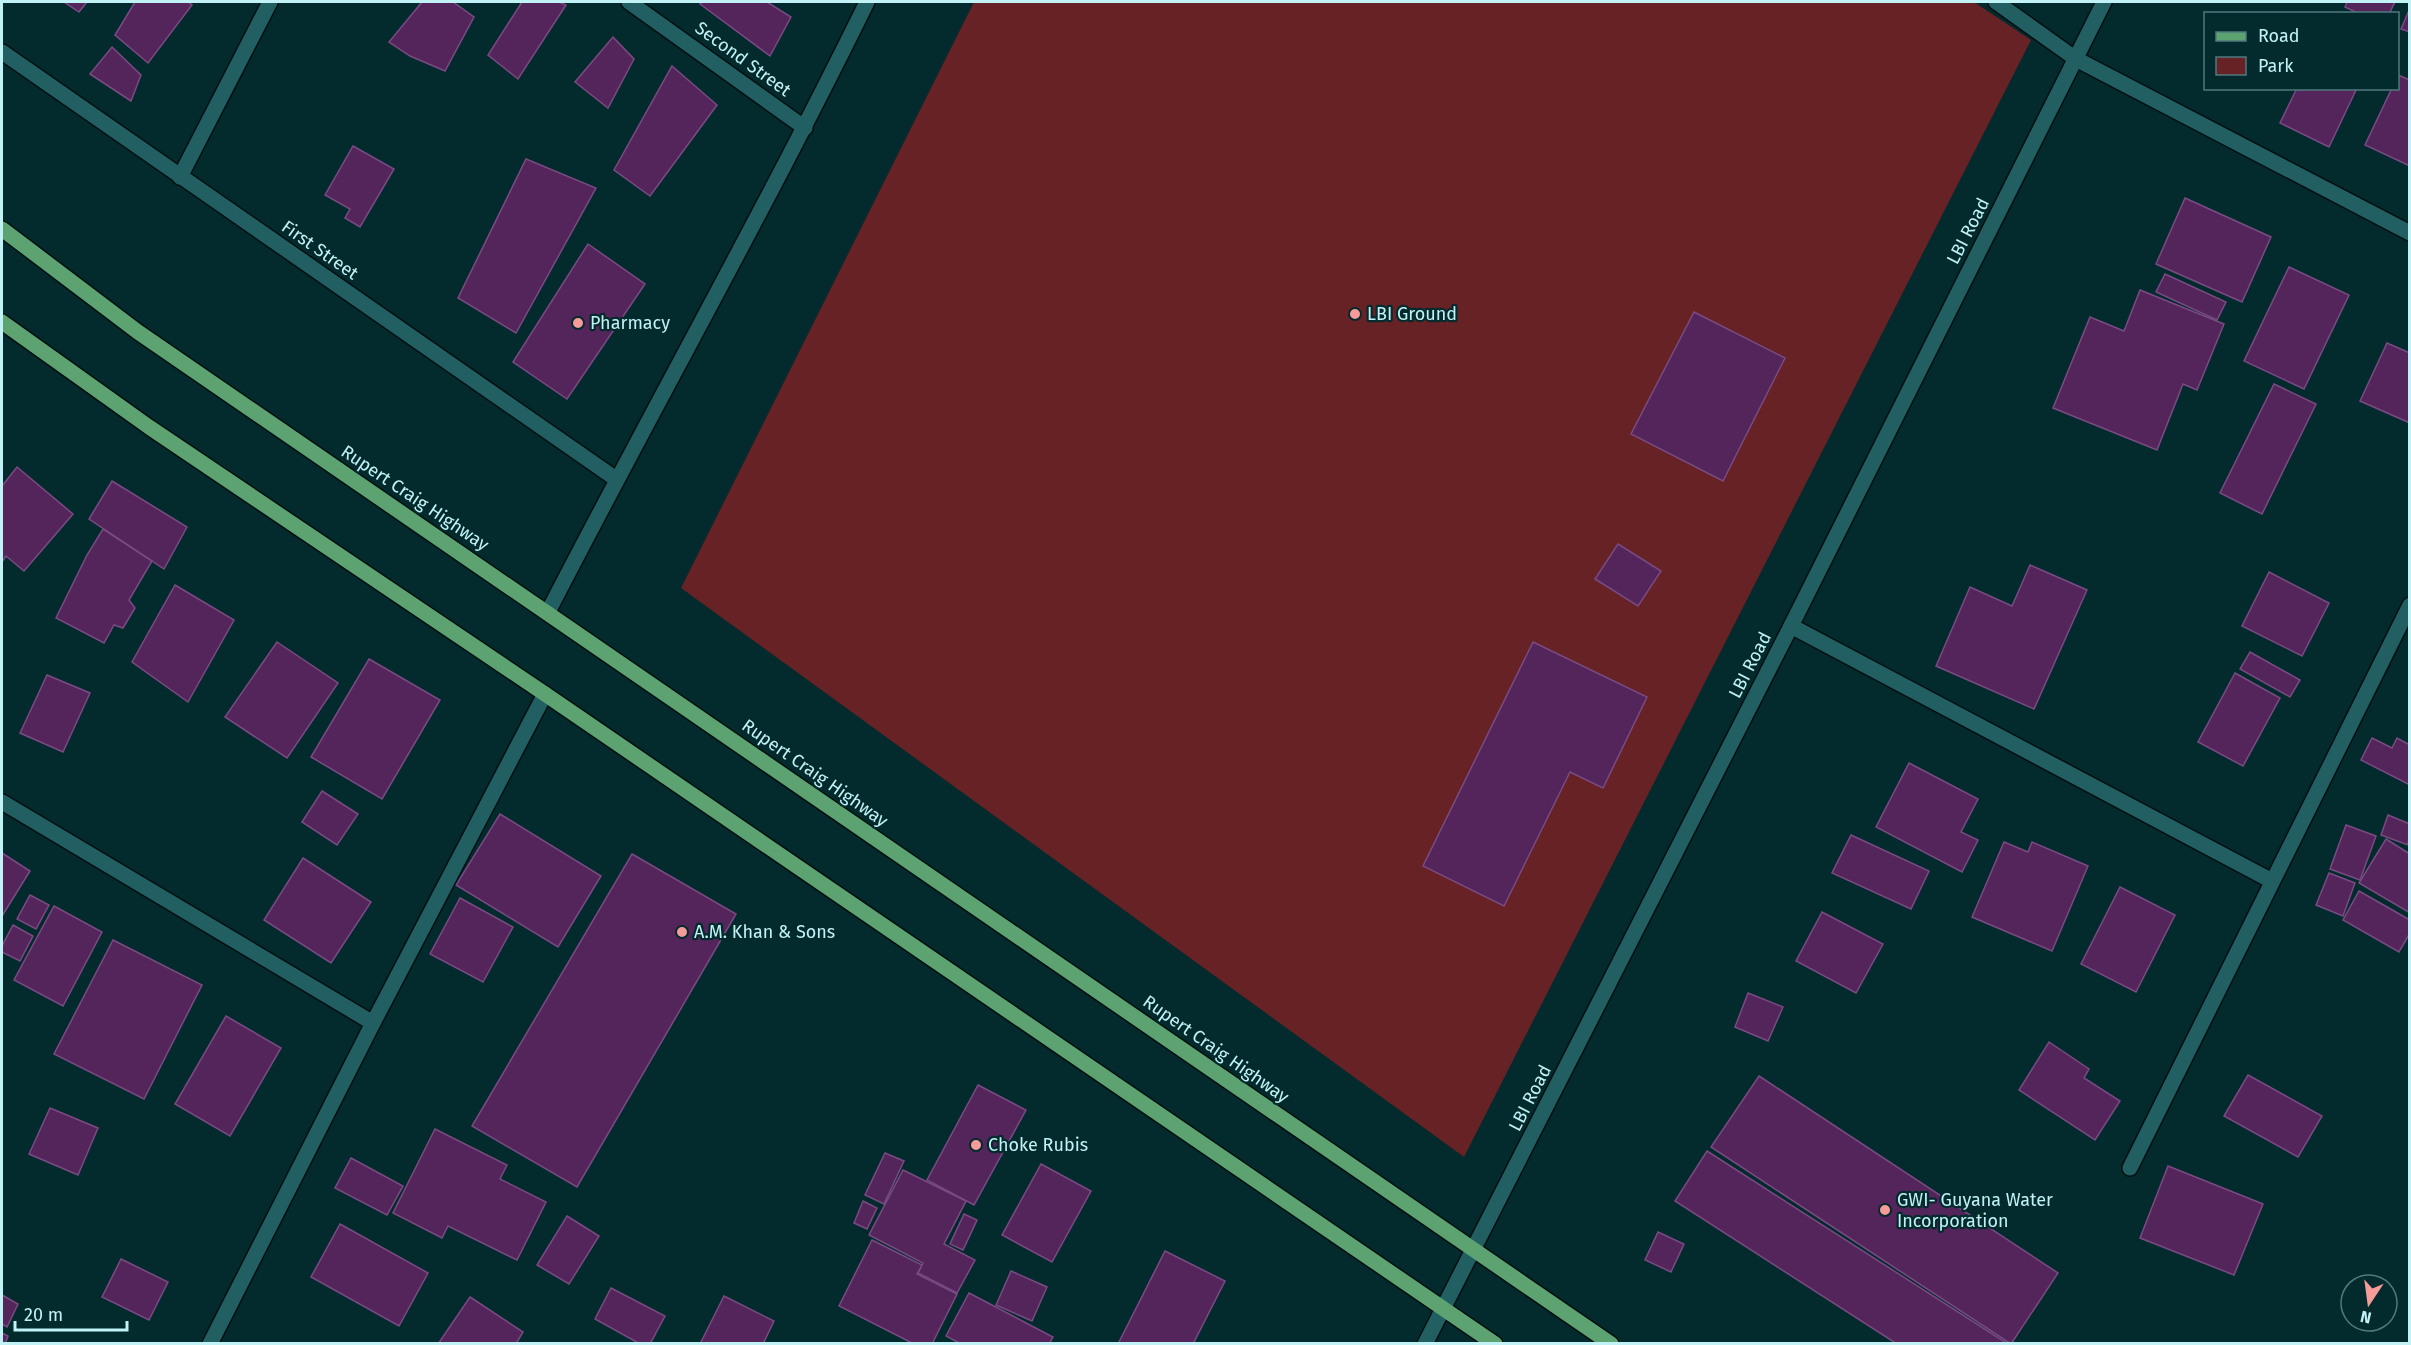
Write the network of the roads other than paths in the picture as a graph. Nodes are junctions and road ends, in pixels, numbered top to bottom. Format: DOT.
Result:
graph roads {
  1 [pos="270,2"];
  2 [pos="629,2"];
  3 [pos="867,2"];
  4 [pos="1996,2"];
  5 [pos="2104,2"];
  6 [pos="2,52"];
  7 [pos="2076,59"];
  8 [pos="805,128"];
  9 [pos="180,177"];
  10 [pos="2,229"];
  11 [pos="2409,233"];
  12 [pos="2,322"];
  13 [pos="616,479"];
  14 [pos="2409,605"];
  15 [pos="548,612"];
  16 [pos="1791,626"];
  17 [pos="545,694"];
  18 [pos="2,802"];
  19 [pos="2272,881"];
  20 [pos="373,1023"];
  21 [pos="2130,1168"];
  22 [pos="1474,1250"];
  23 [pos="1444,1309"];
  24 [pos="210,1344"];
  25 [pos="1425,1344"];
  26 [pos="1495,1344"];
  27 [pos="1611,1344"];
  1 -- 9 [label="street"];
  2 -- 8 [label="street, Second Street"];
  3 -- 8 [label="street"];
  4 -- 7 [label="street"];
  5 -- 7 [label="street, LBI Road"];
  6 -- 9 [label="street, First Street"];
  7 -- 11 [label="street"];
  7 -- 16 [label="street, LBI Road"];
  8 -- 13 [label="street"];
  9 -- 13 [label="street, First Street"];
  10 -- 15 [label="main road, Rupert Craig Highway"];
  12 -- 17 [label="main road"];
  13 -- 15 [label="street"];
  14 -- 19 [label="street"];
  15 -- 22 [label="main road, Rupert Craig Highway"];
  16 -- 19 [label="street"];
  16 -- 22 [label="street, LBI Road"];
  17 -- 20 [label="street"];
  17 -- 23 [label="main road"];
  18 -- 20 [label="street"];
  19 -- 21 [label="street"];
  20 -- 24 [label="street"];
  22 -- 23 [label="street, LBI Road"];
  22 -- 27 [label="main road, Rupert Craig Highway"];
  23 -- 25 [label="street, LBI Road"];
  23 -- 26 [label="main road"];
}
